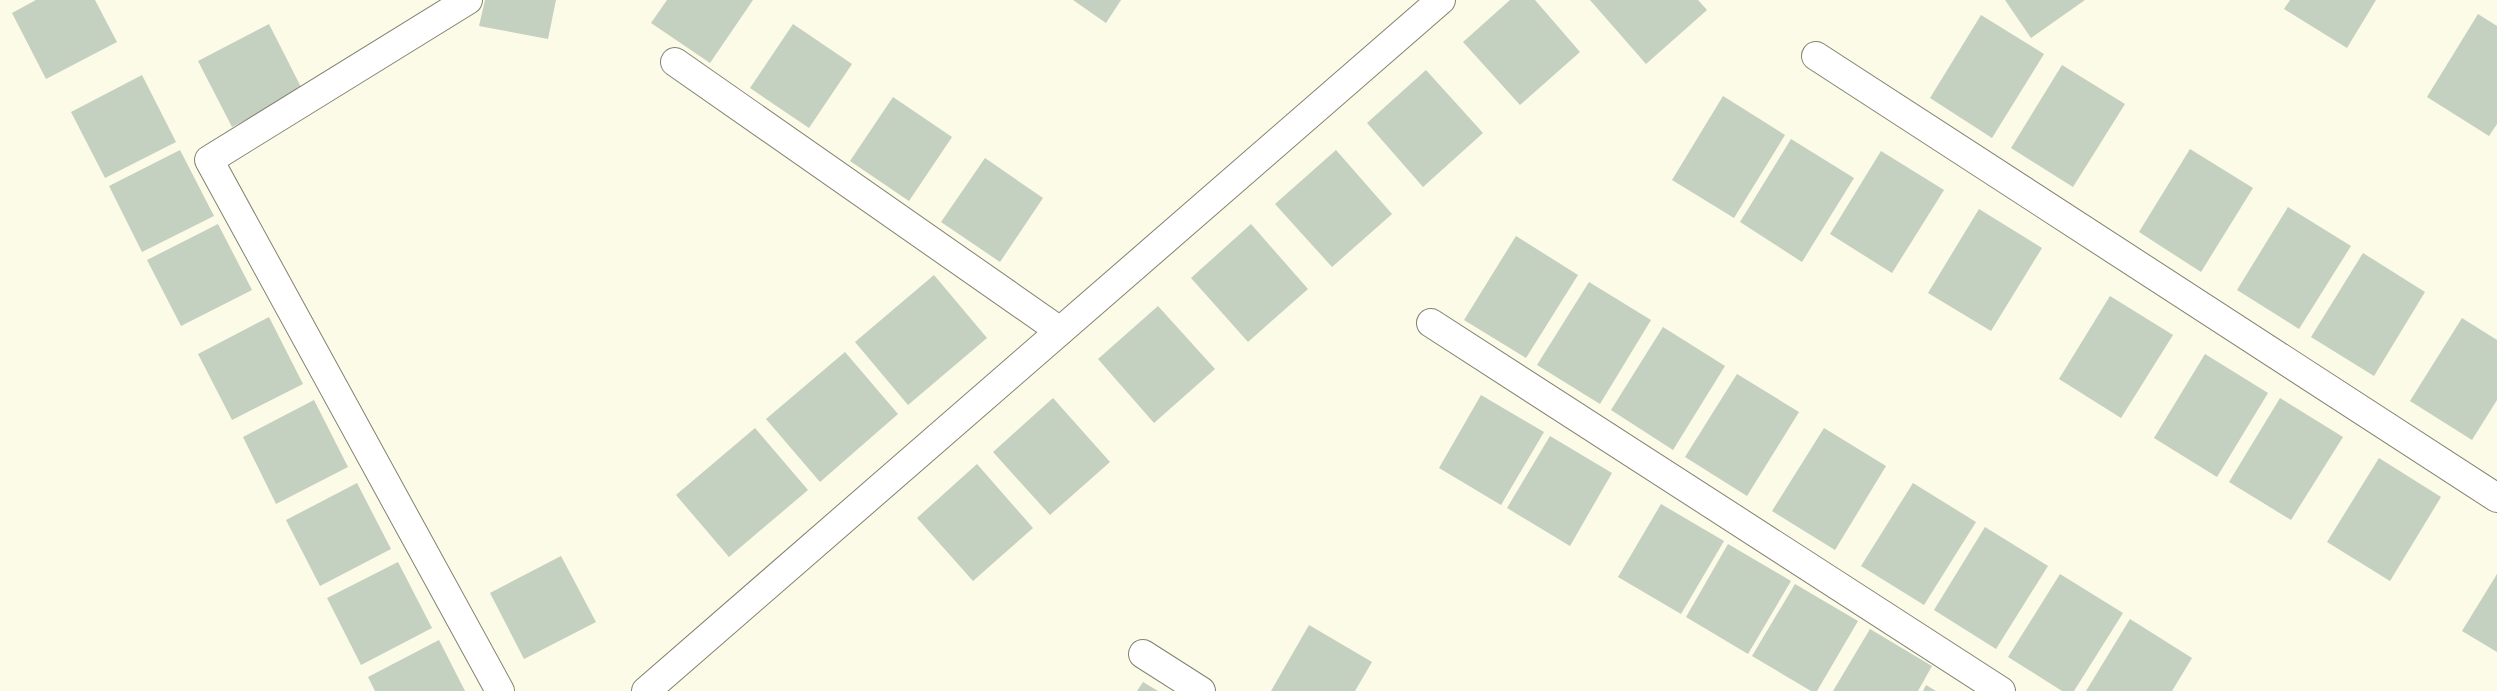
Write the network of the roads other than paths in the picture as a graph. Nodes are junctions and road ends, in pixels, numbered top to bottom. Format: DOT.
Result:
graph roads {
  1 [pos="468,0"];
  2 [pos="1440,0"];
  3 [pos="1816,56"];
  4 [pos="674,62"];
  5 [pos="1431,323"];
  6 [pos="1060,331"];
  7 [pos="2497,498"];
  8 [pos="1143,654"];
  9 [pos="500,691"];
  10 [pos="646,691"];
  11 [pos="1200,691"];
  12 [pos="2002,691"];
  1 -- 9 [label="street"];
  2 -- 6 [label="street"];
  3 -- 7 [label="street"];
  4 -- 6 [label="street"];
  5 -- 12 [label="street"];
  6 -- 10 [label="street"];
  8 -- 11 [label="street"];
}
